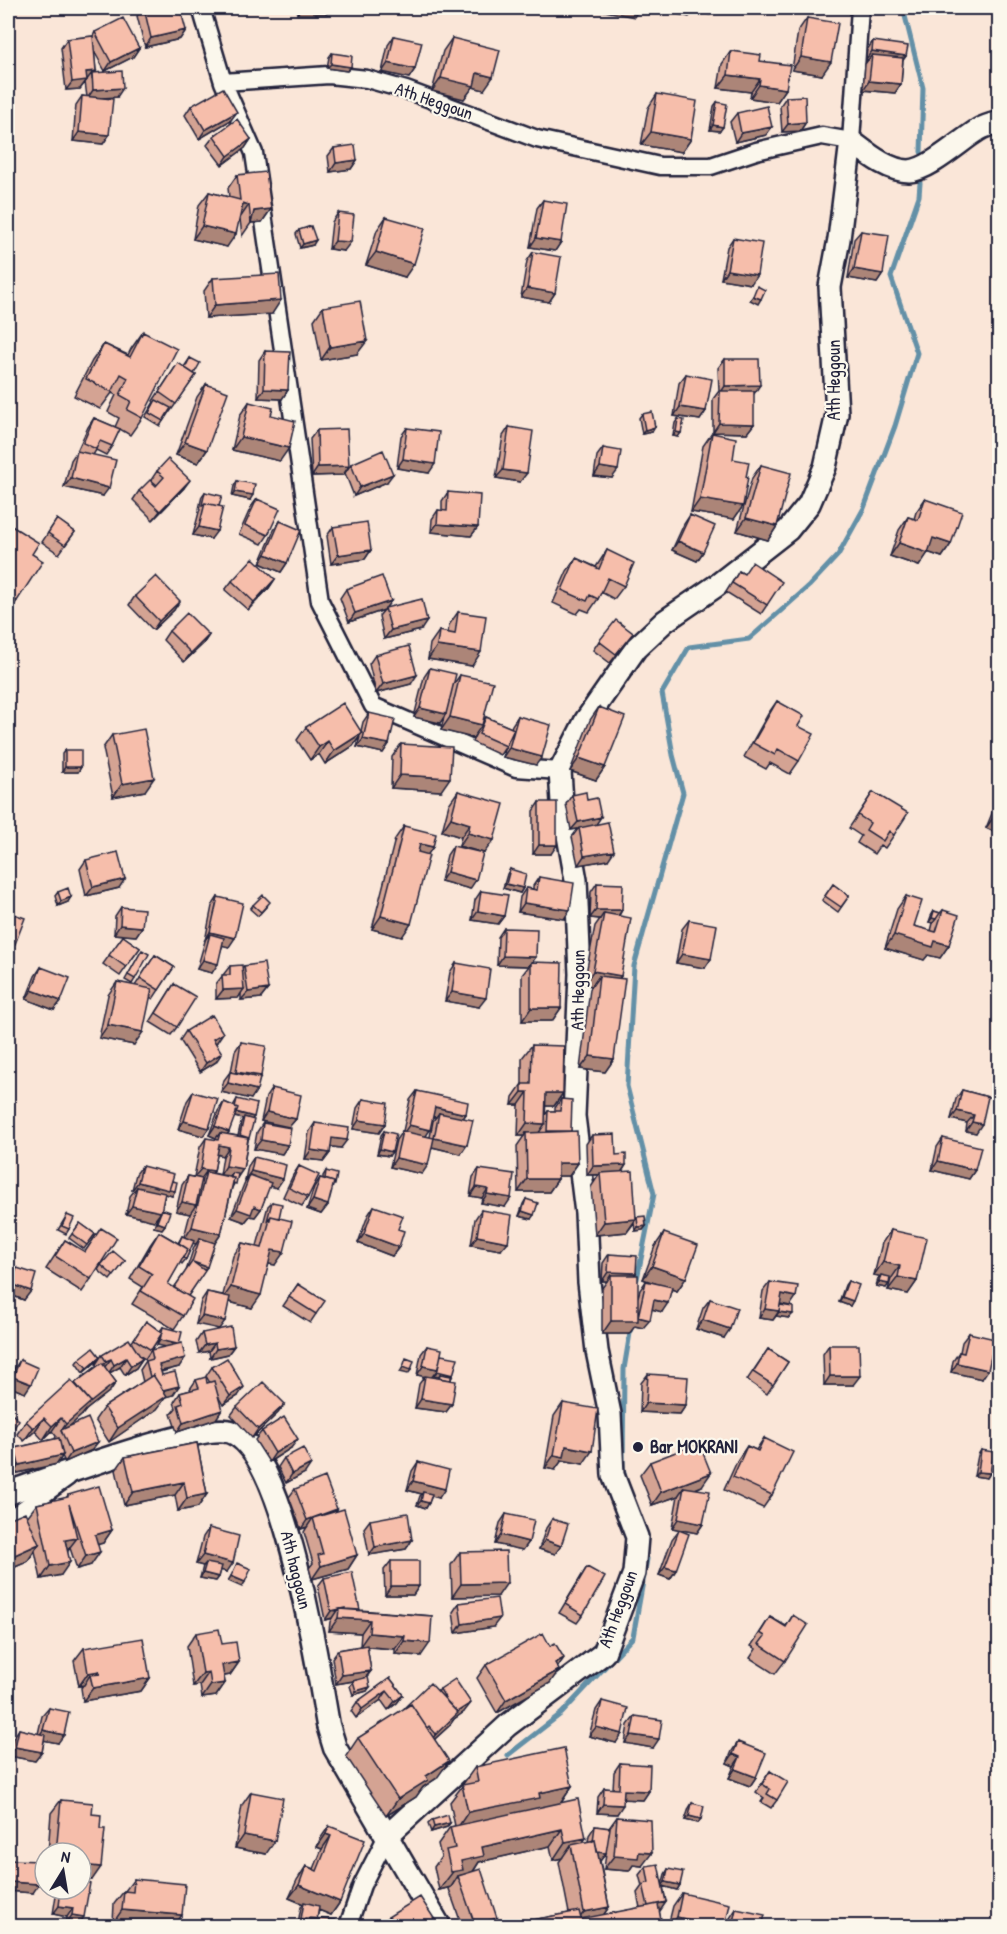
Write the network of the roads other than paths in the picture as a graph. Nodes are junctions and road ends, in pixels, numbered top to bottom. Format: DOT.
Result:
graph roads {
  1 [pos="201,8"];
  2 [pos="860,8"];
  3 [pos="223,82"];
  4 [pos="999,122"];
  5 [pos="851,141"];
  6 [pos="560,771"];
  7 [pos="85,1465"];
  8 [pos="8,1493"];
  9 [pos="8,1520"];
  10 [pos="387,1836"];
  11 [pos="348,1926"];
  12 [pos="439,1926"];
  1 -- 3 [label="street"];
  2 -- 5 [label="street, Ath Heggoun"];
  3 -- 5 [label="street, Ath Heggoun"];
  3 -- 6 [label="street"];
  4 -- 5 [label="street, Ath Heggoun"];
  5 -- 6 [label="street, Ath Heggoun"];
  6 -- 10 [label="street, Ath Heggoun"];
  7 -- 8 [label="main road, Ath haggoun"];
  7 -- 9 [label="street"];
  7 -- 10 [label="main road, Ath haggoun"];
  10 -- 11 [label="street"];
  10 -- 12 [label="main road, Ath haggoun"];
}
